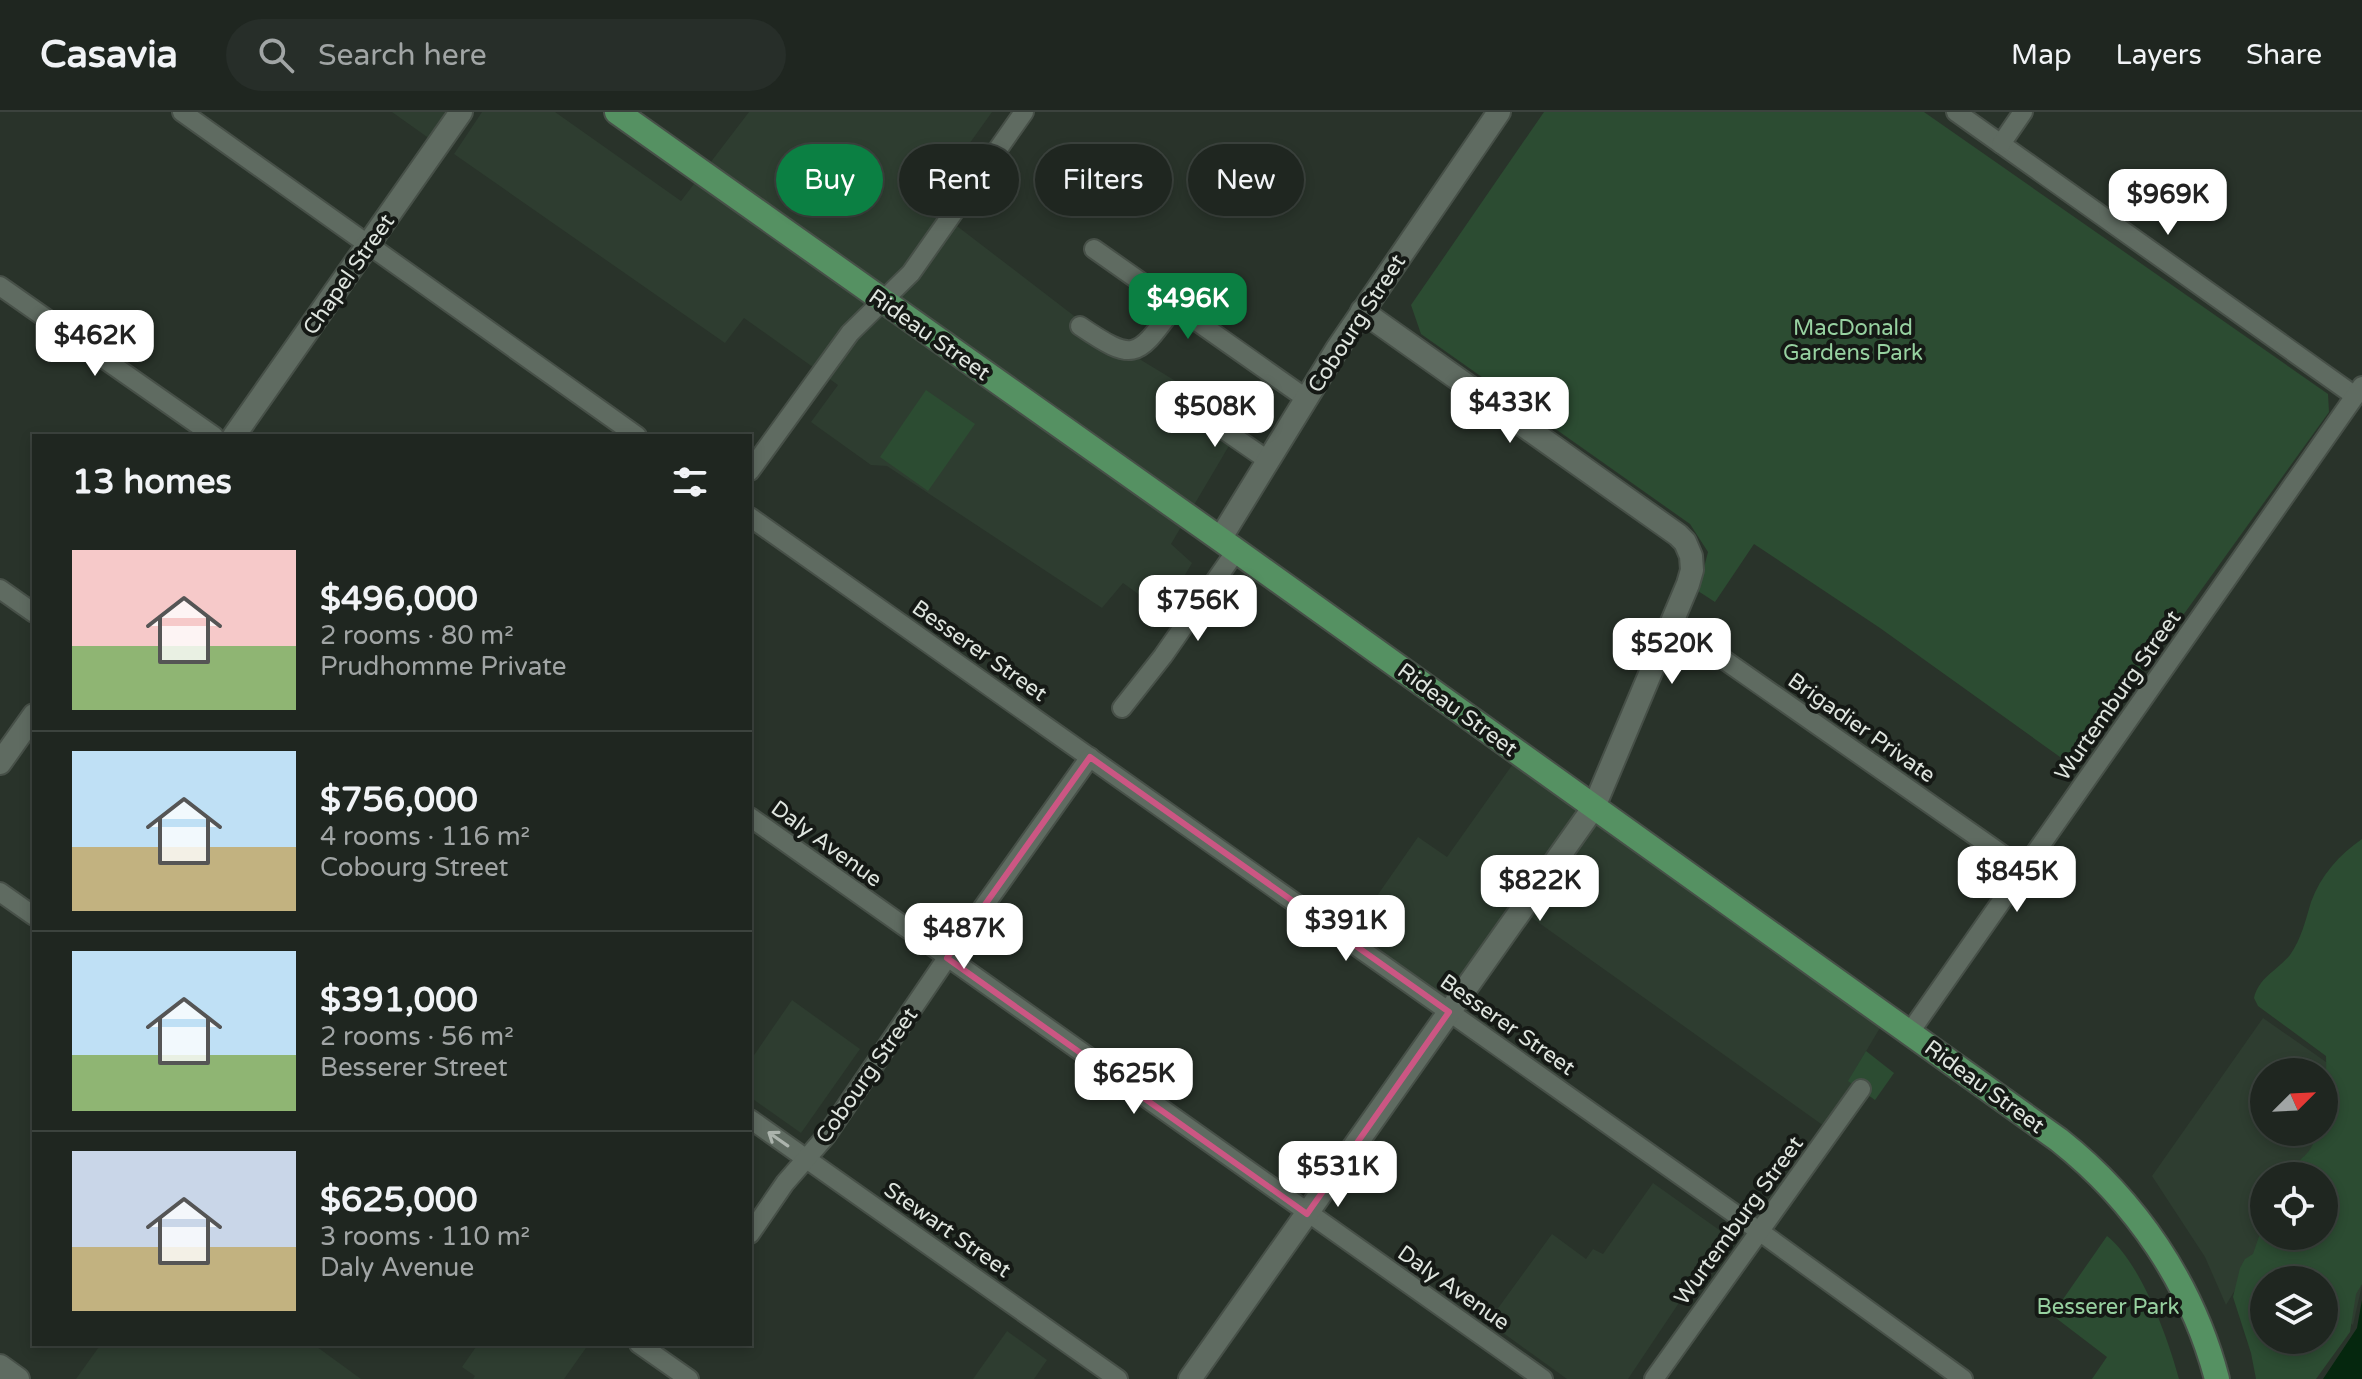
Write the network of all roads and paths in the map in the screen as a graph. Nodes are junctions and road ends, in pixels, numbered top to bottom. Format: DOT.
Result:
graph roads {
  1 [pos="182,112"];
  2 [pos="461,112"];
  3 [pos="617,112"];
  4 [pos="1024,112"];
  5 [pos="1499,112"];
  6 [pos="1956,112"];
  7 [pos="2023,112"];
  8 [pos="2001,144"];
  9 [pos="369,245"];
  10 [pos="1094,249"];
  11 [pos="0,286"];
  12 [pos="883,301"];
  13 [pos="1175,306"];
  14 [pos="1362,311"];
  15 [pos="1080,326"];
  16 [pos="2359,391"];
  17 [pos="1307,399"];
  18 [pos="1185,403"];
  19 [pos="211,434"];
  20 [pos="235,434"];
  21 [pos="634,434"];
  22 [pos="1269,461"];
  23 [pos="752,468"];
  24 [pos="752,518"];
  25 [pos="1228,545"];
  26 [pos="0,589"];
  27 [pos="32,612"];
  28 [pos="1673,624"];
  29 [pos="1122,708"];
  30 [pos="32,718"];
  31 [pos="1090,757"];
  32 [pos="0,763"];
  33 [pos="1594,807"];
  34 [pos="752,818"];
  35 [pos="2023,869"];
  36 [pos="0,892"];
  37 [pos="32,915"];
  38 [pos="947,958"];
  39 [pos="1449,1012"];
  40 [pos="1910,1032"];
  41 [pos="1861,1089"];
  42 [pos="752,1120"];
  43 [pos="806,1159"];
  44 [pos="1307,1214"];
  45 [pos="752,1231"];
  46 [pos="1759,1231"];
  47 [pos="646,1346"];
  48 [pos="667,1352"];
  49 [pos="0,1366"];
  50 [pos="18,1379"];
  51 [pos="689,1379"];
  52 [pos="1118,1379"];
  53 [pos="1190,1379"];
  54 [pos="1543,1379"];
  55 [pos="1654,1379"];
  56 [pos="1963,1379"];
  57 [pos="2217,1379"];
  1 -- 9 [label="street"];
  2 -- 9 [label="street, Chapel Street"];
  3 -- 12 [label="main road, Rideau Street"];
  4 -- 12 [label="street"];
  5 -- 14 [label="street, Cobourg Street"];
  6 -- 8 [label="street"];
  7 -- 8 [label="street"];
  8 -- 16 [label="street"];
  9 -- 20 [label="street, Chapel Street"];
  9 -- 21 [label="street"];
  10 -- 13 [label="street"];
  11 -- 19 [label="street"];
  12 -- 23 [label="street"];
  12 -- 25 [label="main road, Rideau Street"];
  13 -- 15 [label="street"];
  13 -- 17 [label="street"];
  14 -- 17 [label="street, Cobourg Street"];
  14 -- 28 [label="street"];
  16 -- 35 [label="street, Wurtemburg Street"];
  17 -- 22 [label="street, Cobourg Street"];
  18 -- 22 [label="street"];
  22 -- 25 [label="street, Cobourg Street"];
  24 -- 31 [label="street, Besserer Street"];
  25 -- 29 [label="street, Cobourg Street"];
  25 -- 33 [label="main road, Rideau Street"];
  26 -- 27 [label="street"];
  28 -- 33 [label="street"];
  28 -- 35 [label="street, Brigadier Private"];
  30 -- 32 [label="street"];
  31 -- 38 [label="street, Cobourg Street"];
  31 -- 39 [label="street, Besserer Street"];
  33 -- 39 [label="street"];
  33 -- 40 [label="main road, Rideau Street"];
  34 -- 38 [label="street, Daly Avenue"];
  35 -- 40 [label="street, Wurtemburg Street"];
  36 -- 37 [label="street"];
  38 -- 43 [label="street, Cobourg Street"];
  38 -- 44 [label="street, Daly Avenue"];
  39 -- 44 [label="street"];
  39 -- 46 [label="street, Besserer Street"];
  40 -- 57 [label="main road, Rideau Street"];
  41 -- 46 [label="street, Wurtemburg Street"];
  43 -- 42 [label="street, Stewart Street, one-way"];
  43 -- 45 [label="street, Cobourg Street"];
  43 -- 52 [label="street, Stewart Street"];
  44 -- 53 [label="street"];
  44 -- 54 [label="street, Daly Avenue"];
  46 -- 55 [label="street, Wurtemburg Street"];
  46 -- 56 [label="street, Besserer Street"];
  47 -- 48 [label="street"];
  48 -- 51 [label="street"];
  49 -- 50 [label="street"];
}
